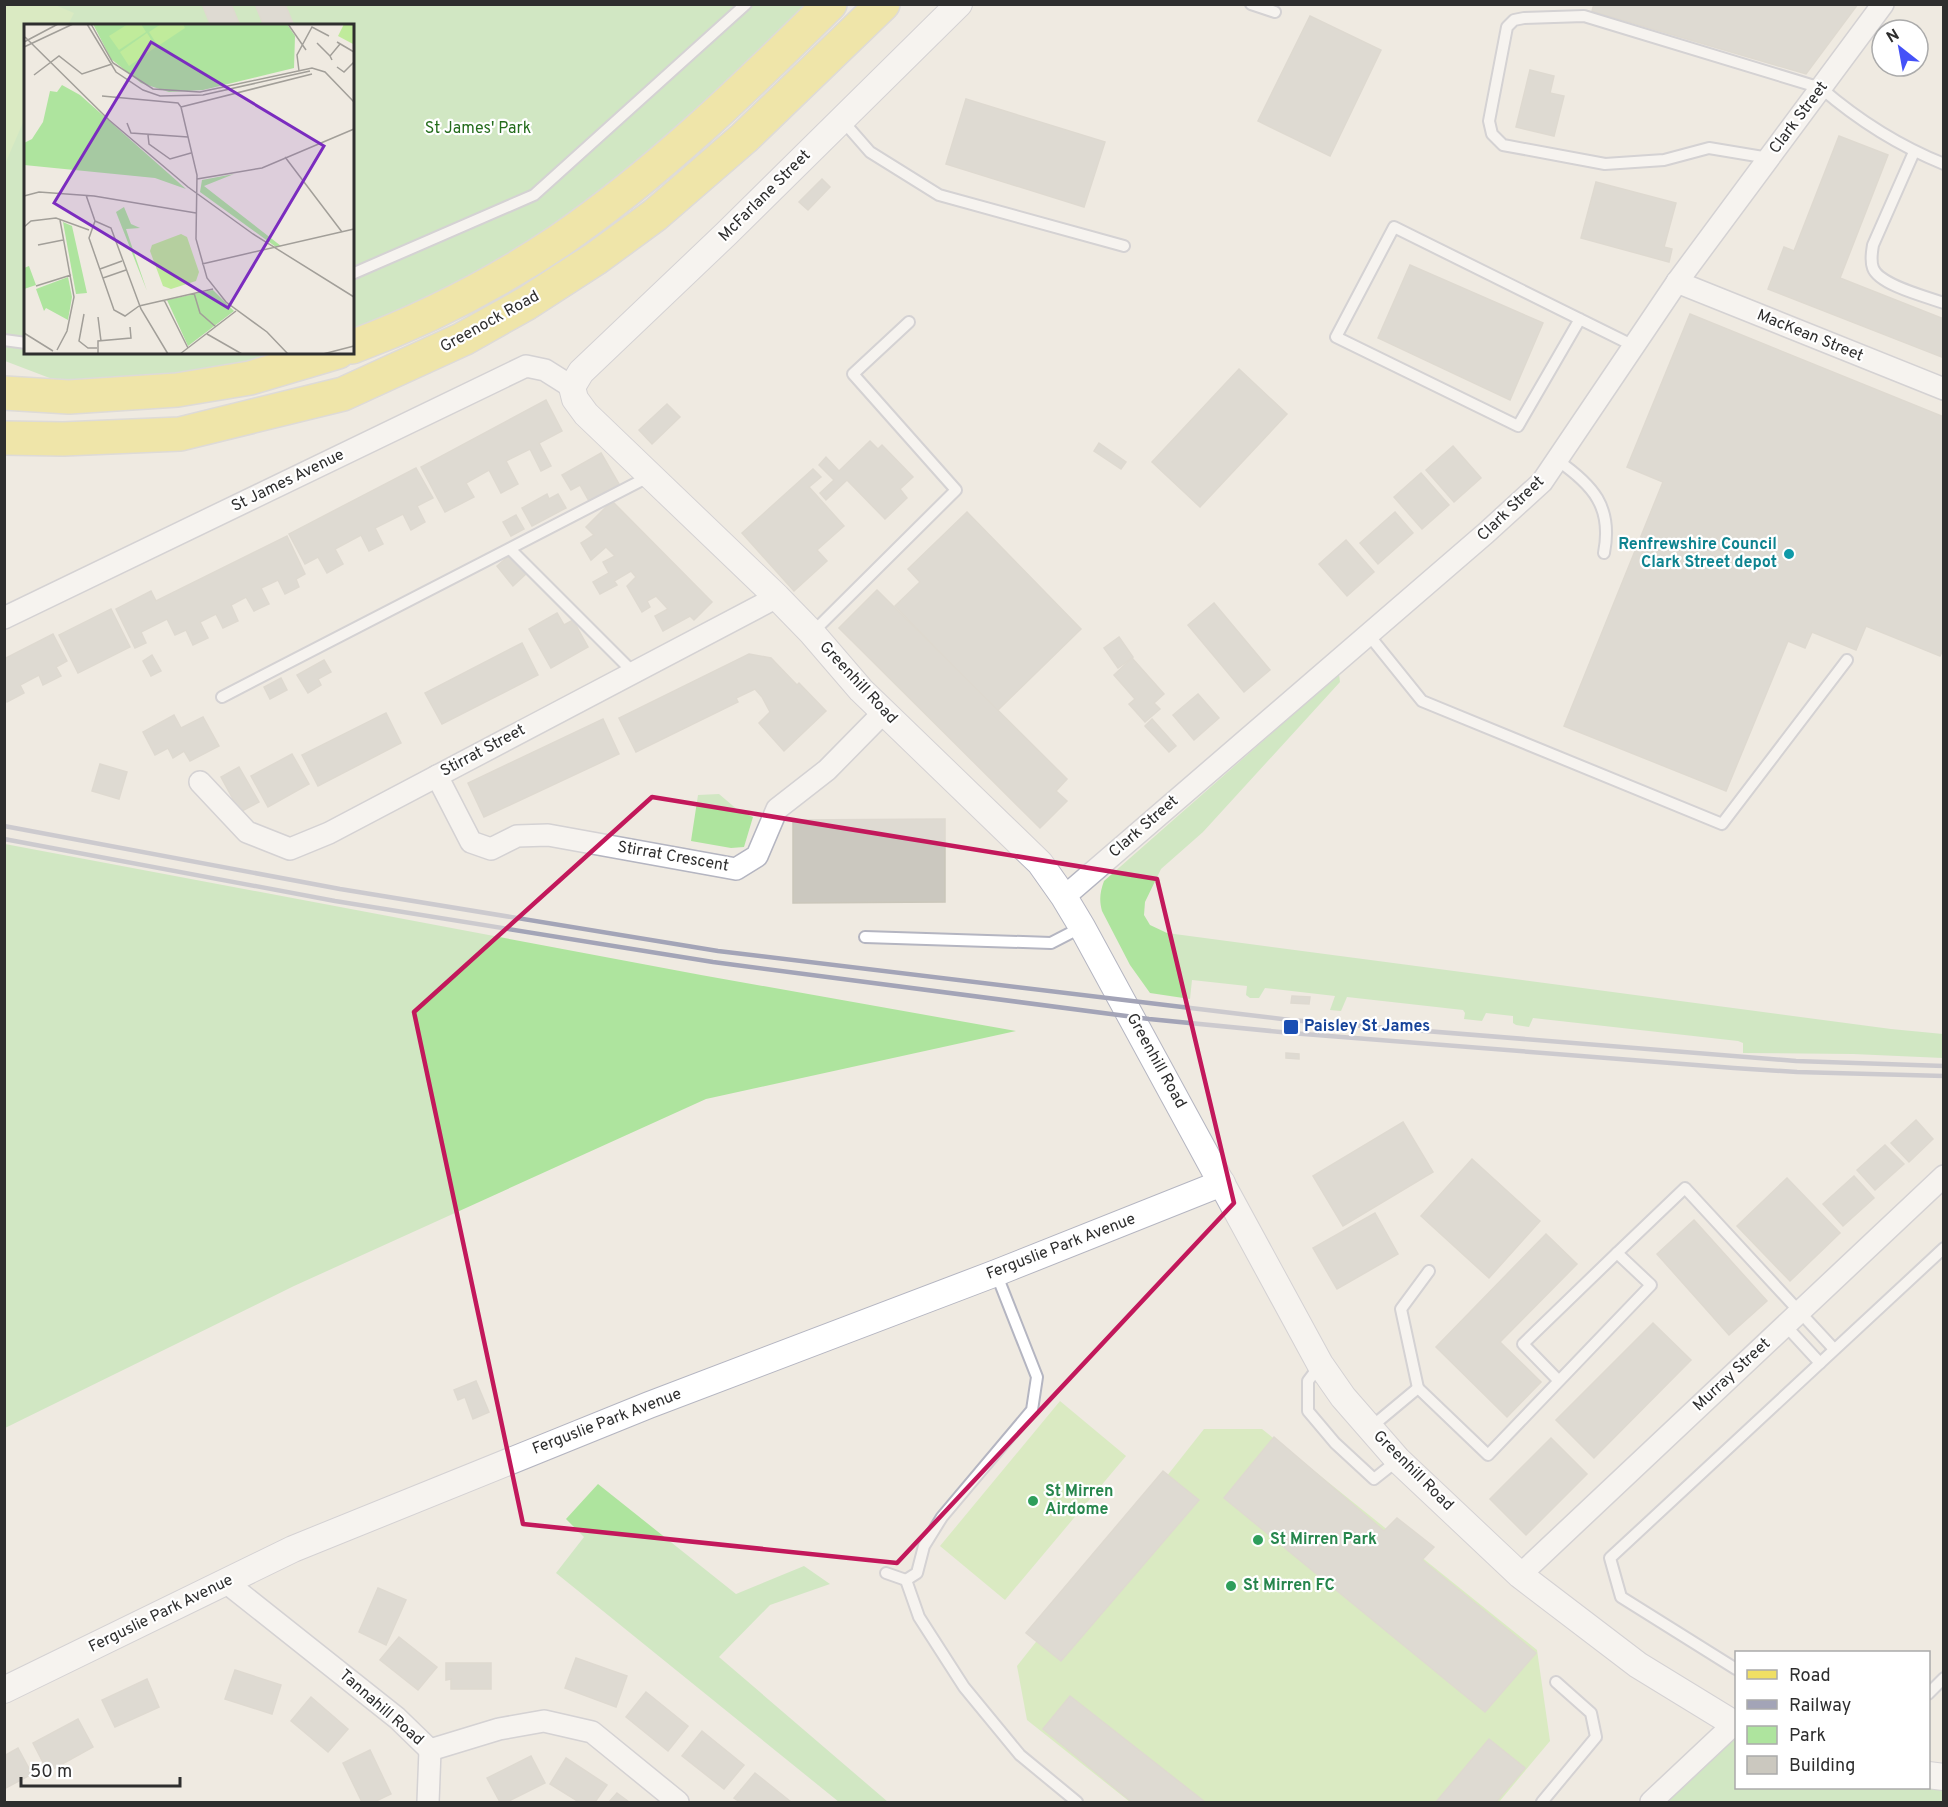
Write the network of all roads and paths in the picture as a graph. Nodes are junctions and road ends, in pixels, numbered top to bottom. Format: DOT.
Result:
graph roads {
  1 [pos="746,4"];
  2 [pos="830,4"];
  3 [pos="883,4"];
  4 [pos="959,4"];
  5 [pos="1251,4"];
  6 [pos="1883,4"];
  7 [pos="1275,12"];
  8 [pos="1821,88"];
  9 [pos="842,120"];
  10 [pos="1914,152"];
  11 [pos="1769,158"];
  12 [pos="1944,164"];
  13 [pos="1124,246"];
  14 [pos="354,273"];
  15 [pos="1677,282"];
  16 [pos="1944,303"];
  17 [pos="1580,319"];
  18 [pos="909,322"];
  19 [pos="4,340"];
  20 [pos="24,343"];
  21 [pos="354,346"];
  22 [pos="1634,346"];
  23 [pos="331,354"];
  24 [pos="572,387"];
  25 [pos="1944,389"];
  26 [pos="4,393"];
  27 [pos="4,438"];
  28 [pos="1557,460"];
  29 [pos="650,476"];
  30 [pos="510,549"];
  31 [pos="1604,553"];
  32 [pos="777,597"];
  33 [pos="4,618"];
  34 [pos="812,633"];
  35 [pos="1368,634"];
  36 [pos="1846,660"];
  37 [pos="633,672"];
  38 [pos="222,697"];
  39 [pos="884,712"];
  40 [pos="436,776"];
  41 [pos="201,782"];
  42 [pos="1064,897"];
  43 [pos="1082,927"];
  44 [pos="865,937"];
  45 [pos="1944,1176"];
  46 [pos="1222,1183"];
  47 [pos="1944,1248"];
  48 [pos="1617,1253"];
  49 [pos="1429,1271"];
  50 [pos="996,1273"];
  51 [pos="1792,1318"];
  52 [pos="1834,1349"];
  53 [pos="1820,1363"];
  54 [pos="1320,1364"];
  55 [pos="1559,1381"];
  56 [pos="1418,1388"];
  57 [pos="1370,1428"];
  58 [pos="1398,1460"];
  59 [pos="886,1573"];
  60 [pos="1520,1575"];
  61 [pos="906,1580"];
  62 [pos="227,1583"];
  63 [pos="1735,1668"];
  64 [pos="1944,1678"];
  65 [pos="1556,1682"];
  66 [pos="4,1690"];
  67 [pos="1930,1693"];
  68 [pos="1735,1725"];
  69 [pos="430,1750"];
  70 [pos="428,1803"];
  71 [pos="678,1803"];
  72 [pos="1077,1803"];
  73 [pos="1542,1803"];
  74 [pos="1651,1803"];
  1 -- 14 [label="lane"];
  2 -- 21 [label="main road"];
  3 -- 27 [label="main road, Greenock Road"];
  4 -- 9 [label="street, McFarlane Street"];
  5 -- 7 [label="lane"];
  6 -- 8 [label="street, Clark Street"];
  8 -- 10 [label="lane"];
  8 -- 11 [label="street, Clark Street"];
  8 -- 11 [label="lane"];
  9 -- 13 [label="lane"];
  9 -- 24 [label="street, McFarlane Street"];
  10 -- 12 [label="lane"];
  10 -- 16 [label="lane"];
  11 -- 15 [label="street, Clark Street"];
  15 -- 22 [label="street, Clark Street"];
  15 -- 25 [label="street, MacKean Street"];
  17 -- 17 [label="lane"];
  17 -- 22 [label="lane"];
  18 -- 34 [label="lane"];
  19 -- 20 [label="lane"];
  22 -- 28 [label="street, Clark Street"];
  23 -- 26 [label="main road"];
  24 -- 29 [label="street, Greenhill Road"];
  24 -- 33 [label="street, St James Avenue"];
  28 -- 31 [label="lane"];
  28 -- 35 [label="street, Clark Street"];
  29 -- 30 [label="lane"];
  29 -- 32 [label="street, Greenhill Road"];
  30 -- 37 [label="lane"];
  30 -- 38 [label="lane"];
  32 -- 34 [label="street, Greenhill Road"];
  32 -- 37 [label="street, Stirrat Street"];
  34 -- 39 [label="street, Greenhill Road"];
  35 -- 36 [label="lane"];
  35 -- 42 [label="street, Clark Street"];
  37 -- 40 [label="street, Stirrat Street"];
  39 -- 40 [label="street, Stirrat Crescent"];
  39 -- 42 [label="street, Greenhill Road"];
  40 -- 41 [label="street, Stirrat Street"];
  42 -- 43 [label="street, Greenhill Road"];
  43 -- 44 [label="lane"];
  43 -- 46 [label="street, Greenhill Road"];
  45 -- 51 [label="street, Murray Street"];
  46 -- 50 [label="street, Ferguslie Park Avenue"];
  46 -- 54 [label="street, Greenhill Road"];
  47 -- 52 [label="lane"];
  48 -- 51 [label="lane"];
  48 -- 55 [label="lane"];
  48 -- 55 [label="lane"];
  49 -- 56 [label="lane"];
  50 -- 61 [label="lane"];
  50 -- 62 [label="street, Ferguslie Park Avenue"];
  51 -- 52 [label="lane"];
  51 -- 53 [label="lane"];
  51 -- 60 [label="street, Murray Street"];
  52 -- 53 [label="lane"];
  53 -- 63 [label="lane"];
  54 -- 57 [label="street, Greenhill Road"];
  54 -- 58 [label="lane"];
  55 -- 56 [label="lane"];
  56 -- 57 [label="lane"];
  57 -- 58 [label="street, Greenhill Road"];
  58 -- 60 [label="street, Greenhill Road"];
  59 -- 61 [label="lane"];
  60 -- 68 [label="street, Greenhill Road"];
  61 -- 72 [label="lane"];
  62 -- 66 [label="street, Ferguslie Park Avenue"];
  62 -- 69 [label="street, Tannahill Road"];
  64 -- 67 [label="lane"];
  65 -- 73 [label="lane"];
  68 -- 74 [label="street"];
  69 -- 70 [label="street"];
  69 -- 71 [label="street, Tannahill Road"];
}
